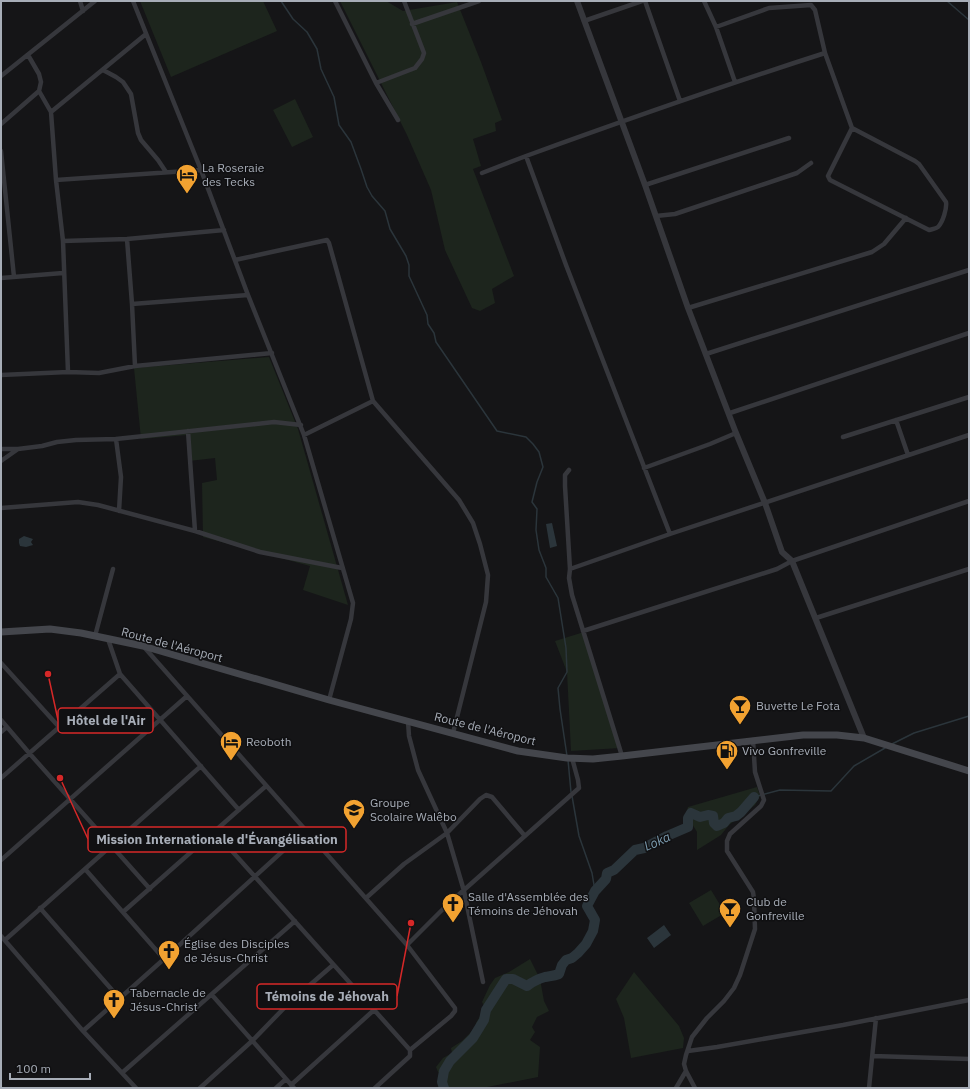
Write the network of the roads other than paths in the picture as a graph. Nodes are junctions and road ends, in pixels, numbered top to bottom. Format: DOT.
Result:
graph roads {
  1 [pos="80,1"];
  2 [pos="95,1"];
  3 [pos="133,1"];
  4 [pos="335,1"];
  5 [pos="404,1"];
  6 [pos="479,1"];
  7 [pos="577,1"];
  8 [pos="642,1"];
  9 [pos="645,1"];
  10 [pos="704,1"];
  11 [pos="767,1"];
  12 [pos="802,3"];
  13 [pos="769,8"];
  14 [pos="83,11"];
  15 [pos="584,21"];
  16 [pos="412,24"];
  17 [pos="716,27"];
  18 [pos="146,34"];
  19 [pos="825,53"];
  20 [pos="28,55"];
  21 [pos="103,70"];
  22 [pos="1,76"];
  23 [pos="735,82"];
  24 [pos="376,83"];
  25 [pos="39,91"];
  26 [pos="680,101"];
  27 [pos="51,112"];
  28 [pos="398,120"];
  29 [pos="621,121"];
  30 [pos="1,124"];
  31 [pos="852,128"];
  32 [pos="789,138"];
  33 [pos="1,151"];
  34 [pos="526,156"];
  35 [pos="811,163"];
  36 [pos="202,170"];
  37 [pos="166,172"];
  38 [pos="482,173"];
  39 [pos="56,180"];
  40 [pos="645,185"];
  41 [pos="656,216"];
  42 [pos="906,218"];
  43 [pos="224,230"];
  44 [pos="127,239"];
  45 [pos="63,241"];
  46 [pos="235,260"];
  47 [pos="969,270"];
  48 [pos="63,273"];
  49 [pos="14,277"];
  50 [pos="1,278"];
  51 [pos="248,295"];
  52 [pos="132,304"];
  53 [pos="688,308"];
  54 [pos="969,333"];
  55 [pos="272,353"];
  56 [pos="706,354"];
  57 [pos="135,366"];
  58 [pos="68,372"];
  59 [pos="1,375"];
  60 [pos="969,397"];
  61 [pos="373,402"];
  62 [pos="730,413"];
  63 [pos="896,420"];
  64 [pos="301,425"];
  65 [pos="188,430"];
  66 [pos="736,433"];
  67 [pos="304,435"];
  68 [pos="969,435"];
  69 [pos="843,437"];
  70 [pos="116,439"];
  71 [pos="1,449"];
  72 [pos="18,449"];
  73 [pos="908,455"];
  74 [pos="1,461"];
  75 [pos="644,468"];
  76 [pos="569,470"];
  77 [pos="969,501"];
  78 [pos="765,503"];
  79 [pos="1,508"];
  80 [pos="119,511"];
  81 [pos="195,531"];
  82 [pos="670,534"];
  83 [pos="792,561"];
  84 [pos="342,568"];
  85 [pos="114,569"];
  86 [pos="570,569"];
  87 [pos="969,569"];
  88 [pos="816,618"];
  89 [pos="582,631"];
  90 [pos="1,632"];
  91 [pos="95,636"];
  92 [pos="108,639"];
  93 [pos="143,646"];
  94 [pos="1,663"];
  95 [pos="120,674"];
  96 [pos="187,696"];
  97 [pos="329,700"];
  98 [pos="1,720"];
  99 [pos="160,720"];
  100 [pos="408,721"];
  101 [pos="7,727"];
  102 [pos="60,728"];
  103 [pos="1,732"];
  104 [pos="453,733"];
  105 [pos="864,738"];
  106 [pos="753,740"];
  107 [pos="30,754"];
  108 [pos="622,756"];
  109 [pos="572,758"];
  110 [pos="201,766"];
  111 [pos="969,771"];
  112 [pos="1,778"];
  113 [pos="266,786"];
  114 [pos="70,799"];
  115 [pos="239,810"];
  116 [pos="306,830"];
  117 [pos="214,831"];
  118 [pos="447,833"];
  119 [pos="525,836"];
  120 [pos="112,845"];
  121 [pos="1,860"];
  122 [pos="85,869"];
  123 [pos="254,876"];
  124 [pos="150,889"];
  125 [pos="464,891"];
  126 [pos="366,898"];
  127 [pos="40,908"];
  128 [pos="123,912"];
  129 [pos="295,921"];
  130 [pos="3,938"];
  131 [pos="407,945"];
  132 [pos="164,959"];
  133 [pos="333,965"];
  134 [pos="483,982"];
  135 [pos="212,995"];
  136 [pos="120,999"];
  137 [pos="969,1000"];
  138 [pos="374,1010"];
  139 [pos="876,1018"];
  140 [pos="83,1031"];
  141 [pos="252,1041"];
  142 [pos="410,1050"];
  143 [pos="688,1051"];
  144 [pos="873,1056"];
  145 [pos="969,1059"];
  146 [pos="686,1071"];
  147 [pos="123,1072"];
  148 [pos="286,1079"];
  149 [pos="293,1086"];
  150 [pos="136,1088"];
  151 [pos="200,1088"];
  152 [pos="276,1088"];
  153 [pos="375,1088"];
  154 [pos="676,1088"];
  155 [pos="696,1088"];
  156 [pos="869,1088"];
  1 -- 14 [label="street"];
  2 -- 14 [label="street"];
  3 -- 18 [label="street"];
  4 -- 24 [label="street"];
  5 -- 16 [label="street"];
  6 -- 16 [label="street"];
  7 -- 15 [label="street"];
  8 -- 15 [label="street"];
  9 -- 26 [label="street"];
  10 -- 17 [label="street"];
  11 -- 13 [label="street"];
  12 -- 13 [label="street"];
  12 -- 19 [label="street"];
  13 -- 17 [label="street"];
  14 -- 20 [label="street"];
  15 -- 29 [label="street"];
  16 -- 24 [label="street"];
  17 -- 23 [label="street"];
  18 -- 21 [label="street"];
  18 -- 36 [label="street"];
  19 -- 23 [label="street"];
  19 -- 31 [label="street"];
  20 -- 22 [label="street"];
  20 -- 25 [label="street"];
  21 -- 27 [label="street"];
  21 -- 37 [label="street"];
  23 -- 26 [label="street"];
  24 -- 28 [label="street"];
  25 -- 27 [label="street"];
  25 -- 30 [label="street"];
  26 -- 29 [label="street"];
  27 -- 39 [label="street"];
  29 -- 34 [label="street"];
  29 -- 40 [label="street"];
  31 -- 42 [label="street"];
  31 -- 42 [label="street"];
  32 -- 40 [label="street"];
  33 -- 49 [label="street"];
  34 -- 38 [label="street"];
  34 -- 75 [label="street"];
  35 -- 41 [label="street"];
  36 -- 37 [label="street"];
  36 -- 43 [label="street"];
  37 -- 39 [label="street"];
  39 -- 45 [label="street"];
  40 -- 41 [label="street"];
  41 -- 53 [label="street"];
  42 -- 53 [label="street"];
  43 -- 44 [label="street"];
  43 -- 46 [label="street"];
  44 -- 45 [label="street"];
  44 -- 52 [label="street"];
  45 -- 48 [label="street"];
  46 -- 51 [label="street"];
  46 -- 61 [label="street"];
  47 -- 56 [label="street"];
  48 -- 49 [label="street"];
  48 -- 58 [label="street"];
  49 -- 50 [label="street"];
  51 -- 52 [label="street"];
  51 -- 55 [label="street"];
  52 -- 57 [label="street"];
  53 -- 56 [label="street"];
  54 -- 62 [label="street"];
  55 -- 57 [label="street"];
  55 -- 64 [label="street"];
  56 -- 62 [label="street"];
  57 -- 58 [label="street"];
  58 -- 59 [label="street"];
  60 -- 63 [label="street"];
  61 -- 67 [label="street"];
  61 -- 104 [label="street"];
  62 -- 66 [label="street"];
  63 -- 69 [label="street"];
  63 -- 73 [label="street"];
  64 -- 65 [label="street"];
  64 -- 67 [label="street"];
  65 -- 70 [label="street"];
  65 -- 81 [label="street"];
  66 -- 75 [label="street"];
  66 -- 78 [label="street"];
  67 -- 84 [label="street"];
  68 -- 73 [label="street"];
  70 -- 72 [label="street"];
  70 -- 80 [label="street"];
  71 -- 72 [label="street"];
  72 -- 74 [label="street"];
  73 -- 78 [label="street"];
  75 -- 82 [label="street"];
  76 -- 86 [label="street"];
  77 -- 83 [label="street"];
  78 -- 82 [label="street"];
  78 -- 83 [label="street"];
  79 -- 80 [label="street"];
  80 -- 81 [label="street"];
  81 -- 84 [label="street"];
  82 -- 86 [label="street"];
  83 -- 88 [label="street"];
  83 -- 89 [label="street"];
  84 -- 97 [label="street"];
  85 -- 91 [label="street"];
  86 -- 89 [label="street"];
  87 -- 88 [label="street"];
  88 -- 105 [label="street"];
  89 -- 108 [label="street"];
  90 -- 91 [label="main road, Route de l'Aéroport"];
  91 -- 92 [label="main road, Route de l'Aéroport"];
  92 -- 93 [label="main road, Route de l'Aéroport"];
  92 -- 95 [label="street"];
  93 -- 96 [label="street"];
  93 -- 97 [label="main road, Route de l'Aéroport"];
  94 -- 102 [label="street"];
  95 -- 99 [label="street"];
  95 -- 102 [label="street"];
  96 -- 99 [label="street"];
  96 -- 113 [label="street"];
  97 -- 100 [label="main road, Route de l'Aéroport"];
  98 -- 101 [label="street"];
  99 -- 110 [label="street"];
  99 -- 114 [label="street"];
  100 -- 104 [label="main road, Route de l'Aéroport"];
  100 -- 118 [label="street"];
  101 -- 103 [label="street"];
  101 -- 107 [label="street"];
  102 -- 107 [label="street"];
  104 -- 109 [label="main road, Route de l'Aéroport"];
  105 -- 106 [label="main road, Route de l'Aéroport"];
  105 -- 111 [label="main road, Route de l'Aéroport"];
  106 -- 108 [label="main road, Route de l'Aéroport"];
  106 -- 143 [label="street"];
  107 -- 112 [label="street"];
  107 -- 114 [label="street"];
  108 -- 109 [label="main road, Route de l'Aéroport"];
  109 -- 119 [label="street"];
  110 -- 115 [label="street"];
  110 -- 120 [label="street"];
  113 -- 115 [label="street"];
  113 -- 116 [label="street"];
  114 -- 120 [label="street"];
  114 -- 121 [label="street"];
  115 -- 117 [label="street"];
  116 -- 123 [label="street"];
  116 -- 126 [label="street"];
  117 -- 123 [label="street"];
  117 -- 124 [label="street"];
  118 -- 119 [label="street"];
  118 -- 125 [label="street"];
  118 -- 126 [label="street"];
  119 -- 125 [label="street"];
  120 -- 122 [label="street"];
  120 -- 124 [label="street"];
  122 -- 127 [label="street"];
  122 -- 128 [label="street"];
  123 -- 129 [label="street"];
  123 -- 132 [label="street"];
  124 -- 128 [label="street"];
  125 -- 131 [label="street"];
  125 -- 134 [label="street"];
  126 -- 131 [label="street"];
  127 -- 130 [label="street"];
  127 -- 136 [label="street"];
  128 -- 132 [label="street"];
  129 -- 133 [label="street"];
  129 -- 135 [label="street"];
  130 -- 140 [label="street"];
  131 -- 142 [label="street"];
  132 -- 136 [label="street"];
  133 -- 138 [label="street"];
  133 -- 141 [label="street"];
  135 -- 141 [label="street"];
  135 -- 147 [label="street"];
  136 -- 140 [label="street"];
  137 -- 139 [label="street"];
  138 -- 142 [label="street"];
  138 -- 149 [label="street"];
  139 -- 143 [label="street"];
  139 -- 144 [label="street"];
  140 -- 147 [label="street"];
  141 -- 148 [label="street"];
  141 -- 151 [label="street"];
  142 -- 153 [label="street"];
  143 -- 146 [label="street"];
  144 -- 145 [label="street"];
  144 -- 156 [label="street"];
  146 -- 154 [label="street"];
  146 -- 155 [label="street"];
  147 -- 150 [label="street"];
  148 -- 149 [label="street"];
  148 -- 152 [label="street"];
}
